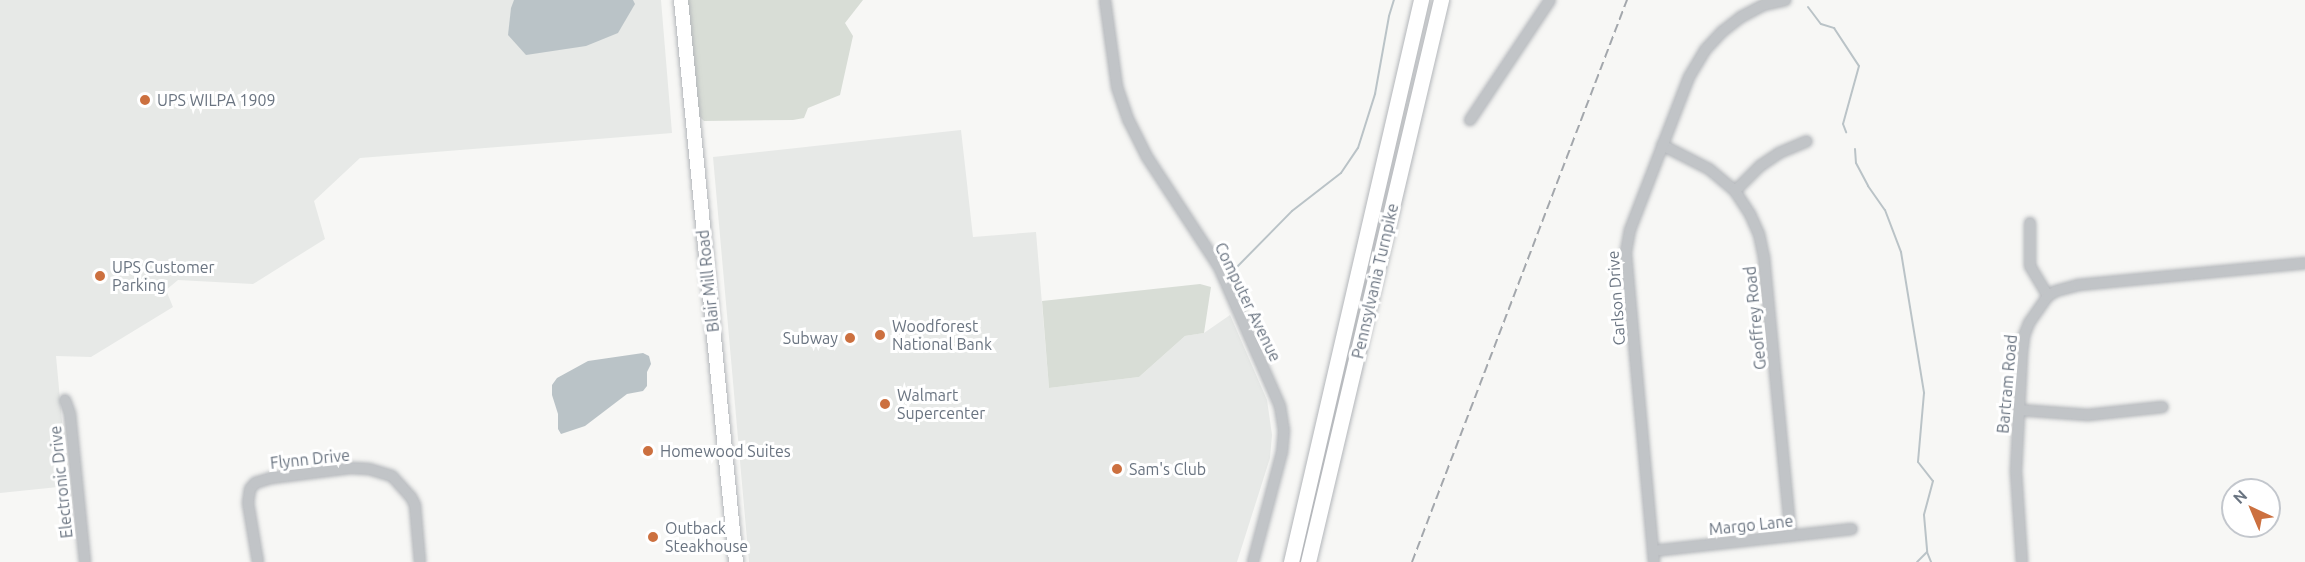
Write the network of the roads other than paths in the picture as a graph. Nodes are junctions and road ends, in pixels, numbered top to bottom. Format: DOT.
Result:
graph roads {
  1 [pos="681,0"];
  2 [pos="1105,0"];
  3 [pos="1421,0"];
  4 [pos="1441,0"];
  5 [pos="1550,0"];
  6 [pos="1785,0"];
  7 [pos="1470,120"];
  8 [pos="1807,141"];
  9 [pos="1662,145"];
  10 [pos="1735,191"];
  11 [pos="2030,224"];
  12 [pos="2305,263"];
  13 [pos="2048,296"];
  14 [pos="65,400"];
  15 [pos="2163,407"];
  16 [pos="2019,410"];
  17 [pos="1852,530"];
  18 [pos="1791,536"];
  19 [pos="1654,556"];
  20 [pos="84,562"];
  21 [pos="258,562"];
  22 [pos="420,562"];
  23 [pos="736,562"];
  24 [pos="1253,562"];
  25 [pos="1291,562"];
  26 [pos="1308,562"];
  27 [pos="2022,562"];
  1 -- 23 [label="main road, Blair Mill Road"];
  2 -- 24 [label="street, Computer Avenue"];
  3 -- 25 [label="highway, Pennsylvania Turnpike"];
  4 -- 26 [label="highway, Pennsylvania Turnpike"];
  5 -- 7 [label="street"];
  6 -- 9 [label="street, Carlson Drive"];
  8 -- 10 [label="street"];
  9 -- 10 [label="street, Geoffrey Road"];
  9 -- 19 [label="street, Carlson Drive"];
  10 -- 18 [label="street, Geoffrey Road"];
  11 -- 13 [label="street"];
  12 -- 13 [label="street"];
  13 -- 16 [label="street, Bartram Road"];
  14 -- 20 [label="street, Electronic Drive"];
  15 -- 16 [label="street"];
  16 -- 27 [label="street, Bartram Road"];
  17 -- 18 [label="street, Margo Lane"];
  18 -- 19 [label="street, Margo Lane"];
  21 -- 22 [label="street, Flynn Drive"];
}
